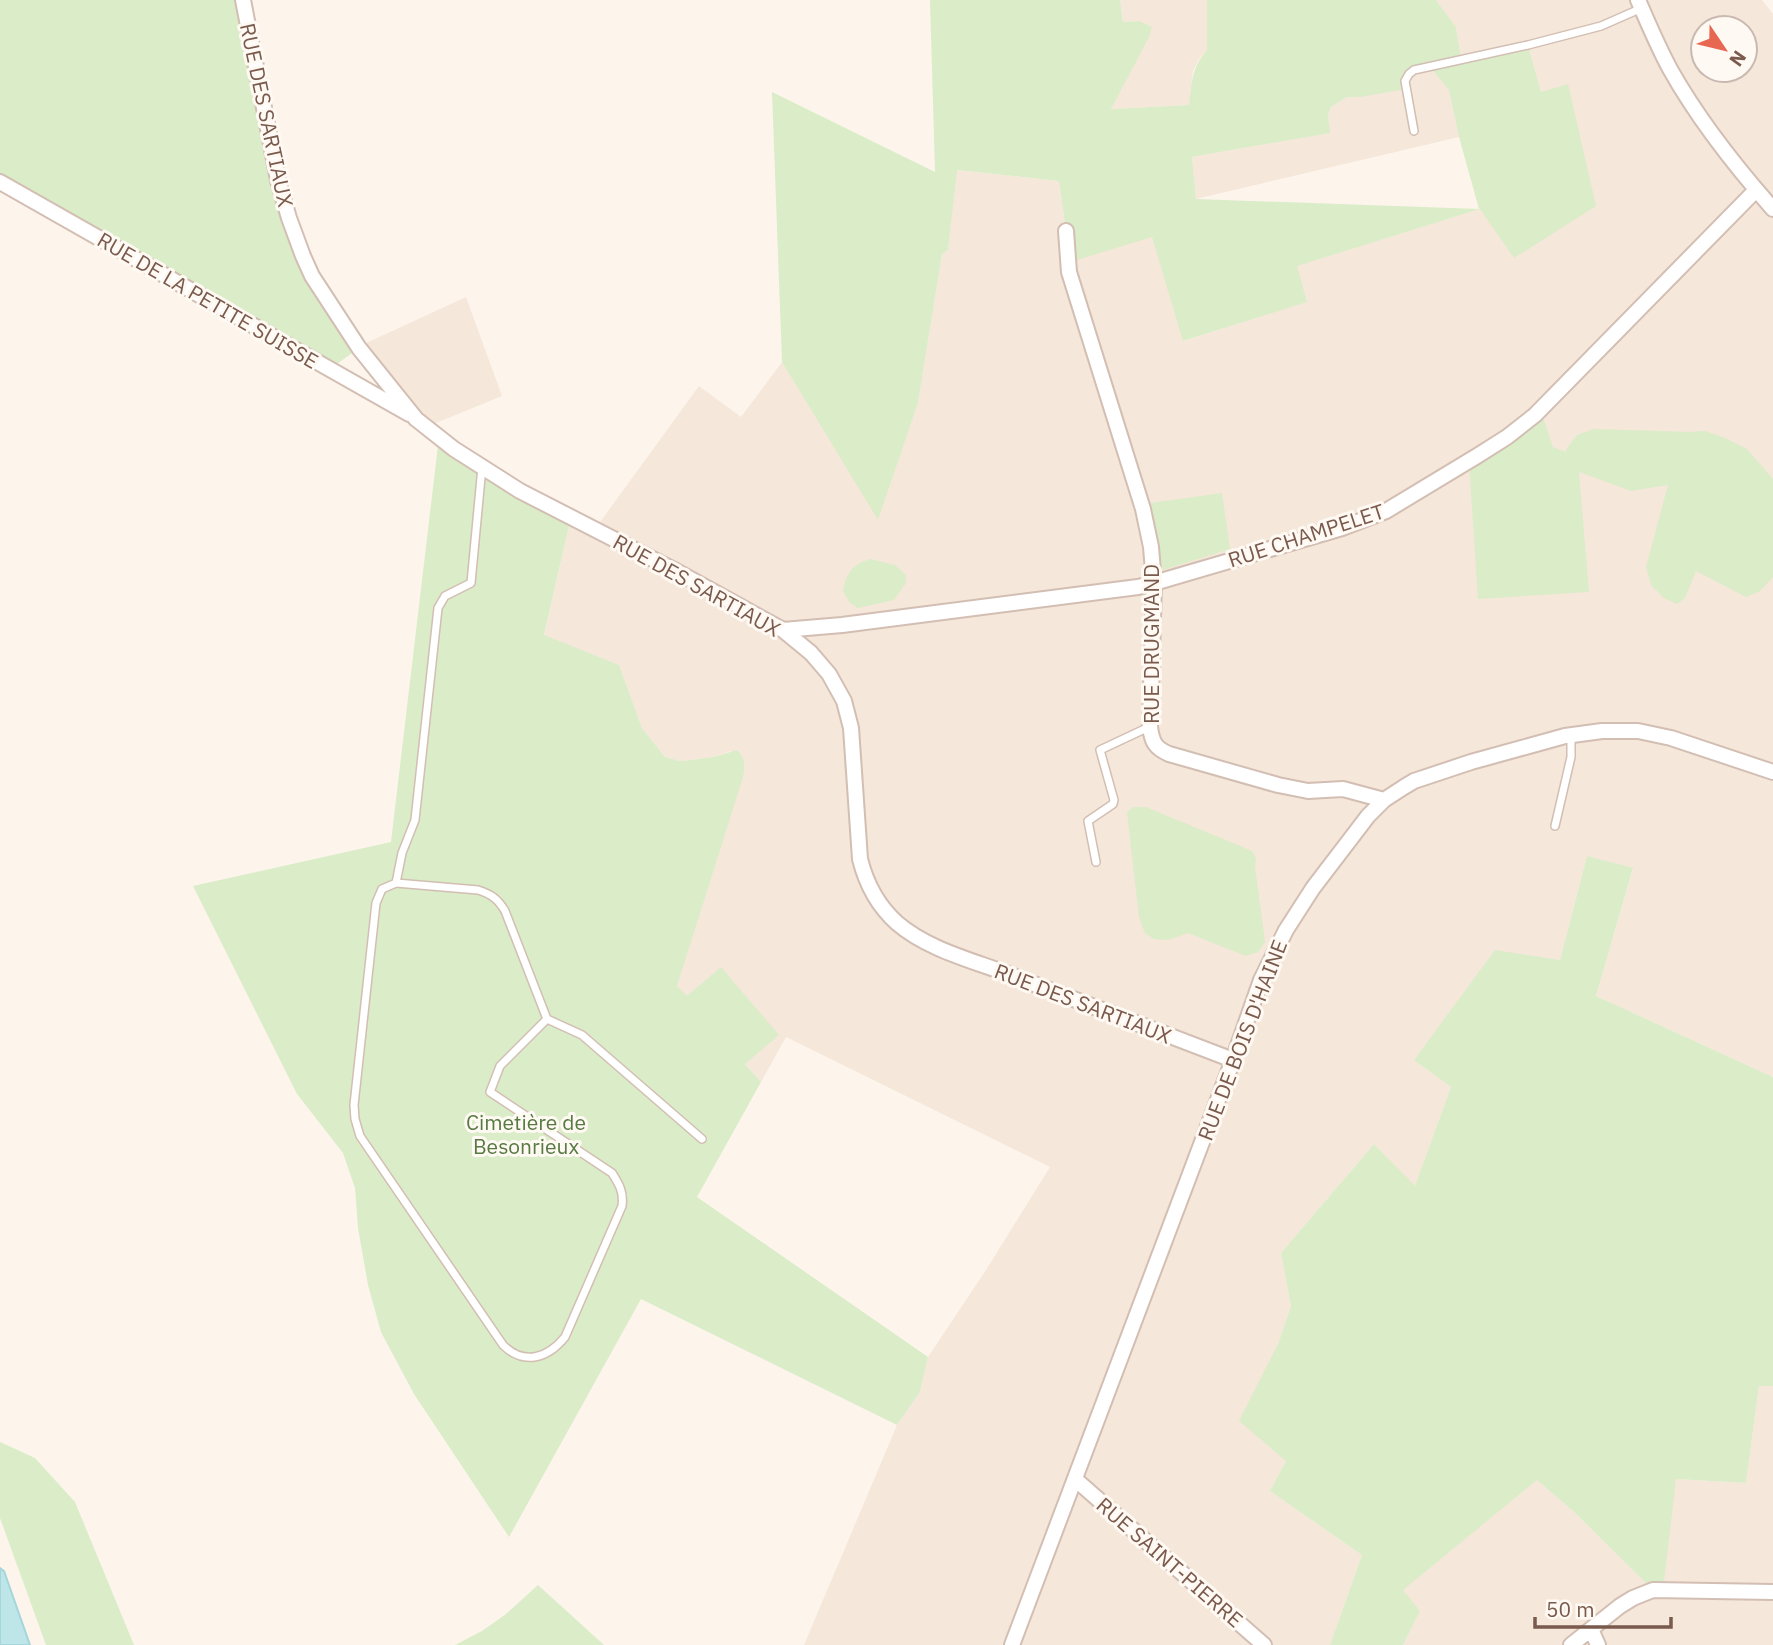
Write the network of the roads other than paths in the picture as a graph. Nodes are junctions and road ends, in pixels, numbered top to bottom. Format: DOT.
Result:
graph roads {
  1 [pos="243,0"];
  2 [pos="1640,4"];
  3 [pos="1415,131"];
  4 [pos="0,182"];
  5 [pos="1756,190"];
  6 [pos="1773,209"];
  7 [pos="1066,231"];
  8 [pos="416,419"];
  9 [pos="482,467"];
  10 [pos="1154,583"];
  11 [pos="783,630"];
  12 [pos="1150,727"];
  13 [pos="1571,735"];
  14 [pos="1773,772"];
  15 [pos="1384,800"];
  16 [pos="1555,826"];
  17 [pos="1096,862"];
  18 [pos="396,883"];
  19 [pos="547,1019"];
  20 [pos="1233,1060"];
  21 [pos="702,1139"];
  22 [pos="1075,1479"];
  23 [pos="1773,1592"];
  24 [pos="1591,1629"];
  25 [pos="1012,1645"];
  26 [pos="1264,1645"];
  27 [pos="1570,1645"];
  28 [pos="1598,1645"];
  1 -- 8 [label="street, RUE DES SARTIAUX"];
  2 -- 3 [label="lane"];
  2 -- 5 [label="street"];
  4 -- 8 [label="street, RUE DE LA PETITE SUISSE"];
  5 -- 6 [label="street"];
  5 -- 10 [label="street, RUE CHAMPELET"];
  7 -- 10 [label="street, RUE DRUGMAND"];
  8 -- 9 [label="street, RUE DES SARTIAUX"];
  9 -- 11 [label="street, RUE DES SARTIAUX"];
  9 -- 18 [label="lane"];
  10 -- 11 [label="street, RUE CHAMPELET"];
  10 -- 12 [label="street, RUE DRUGMAND"];
  11 -- 20 [label="street, RUE DES SARTIAUX"];
  12 -- 15 [label="street, RUE DRUGMAND"];
  12 -- 17 [label="lane"];
  13 -- 14 [label="street, RUE DE BOIS D'HAINE"];
  13 -- 15 [label="street, RUE DE BOIS D'HAINE"];
  13 -- 16 [label="lane"];
  15 -- 20 [label="street, RUE DE BOIS D'HAINE"];
  18 -- 19 [label="lane"];
  18 -- 19 [label="lane"];
  19 -- 21 [label="lane"];
  20 -- 22 [label="street, RUE DE BOIS D'HAINE"];
  22 -- 25 [label="street, RUE DE BOIS D'HAINE"];
  22 -- 26 [label="street, RUE SAINT-PIERRE"];
  23 -- 24 [label="street"];
  24 -- 27 [label="street"];
  24 -- 28 [label="street"];
}
